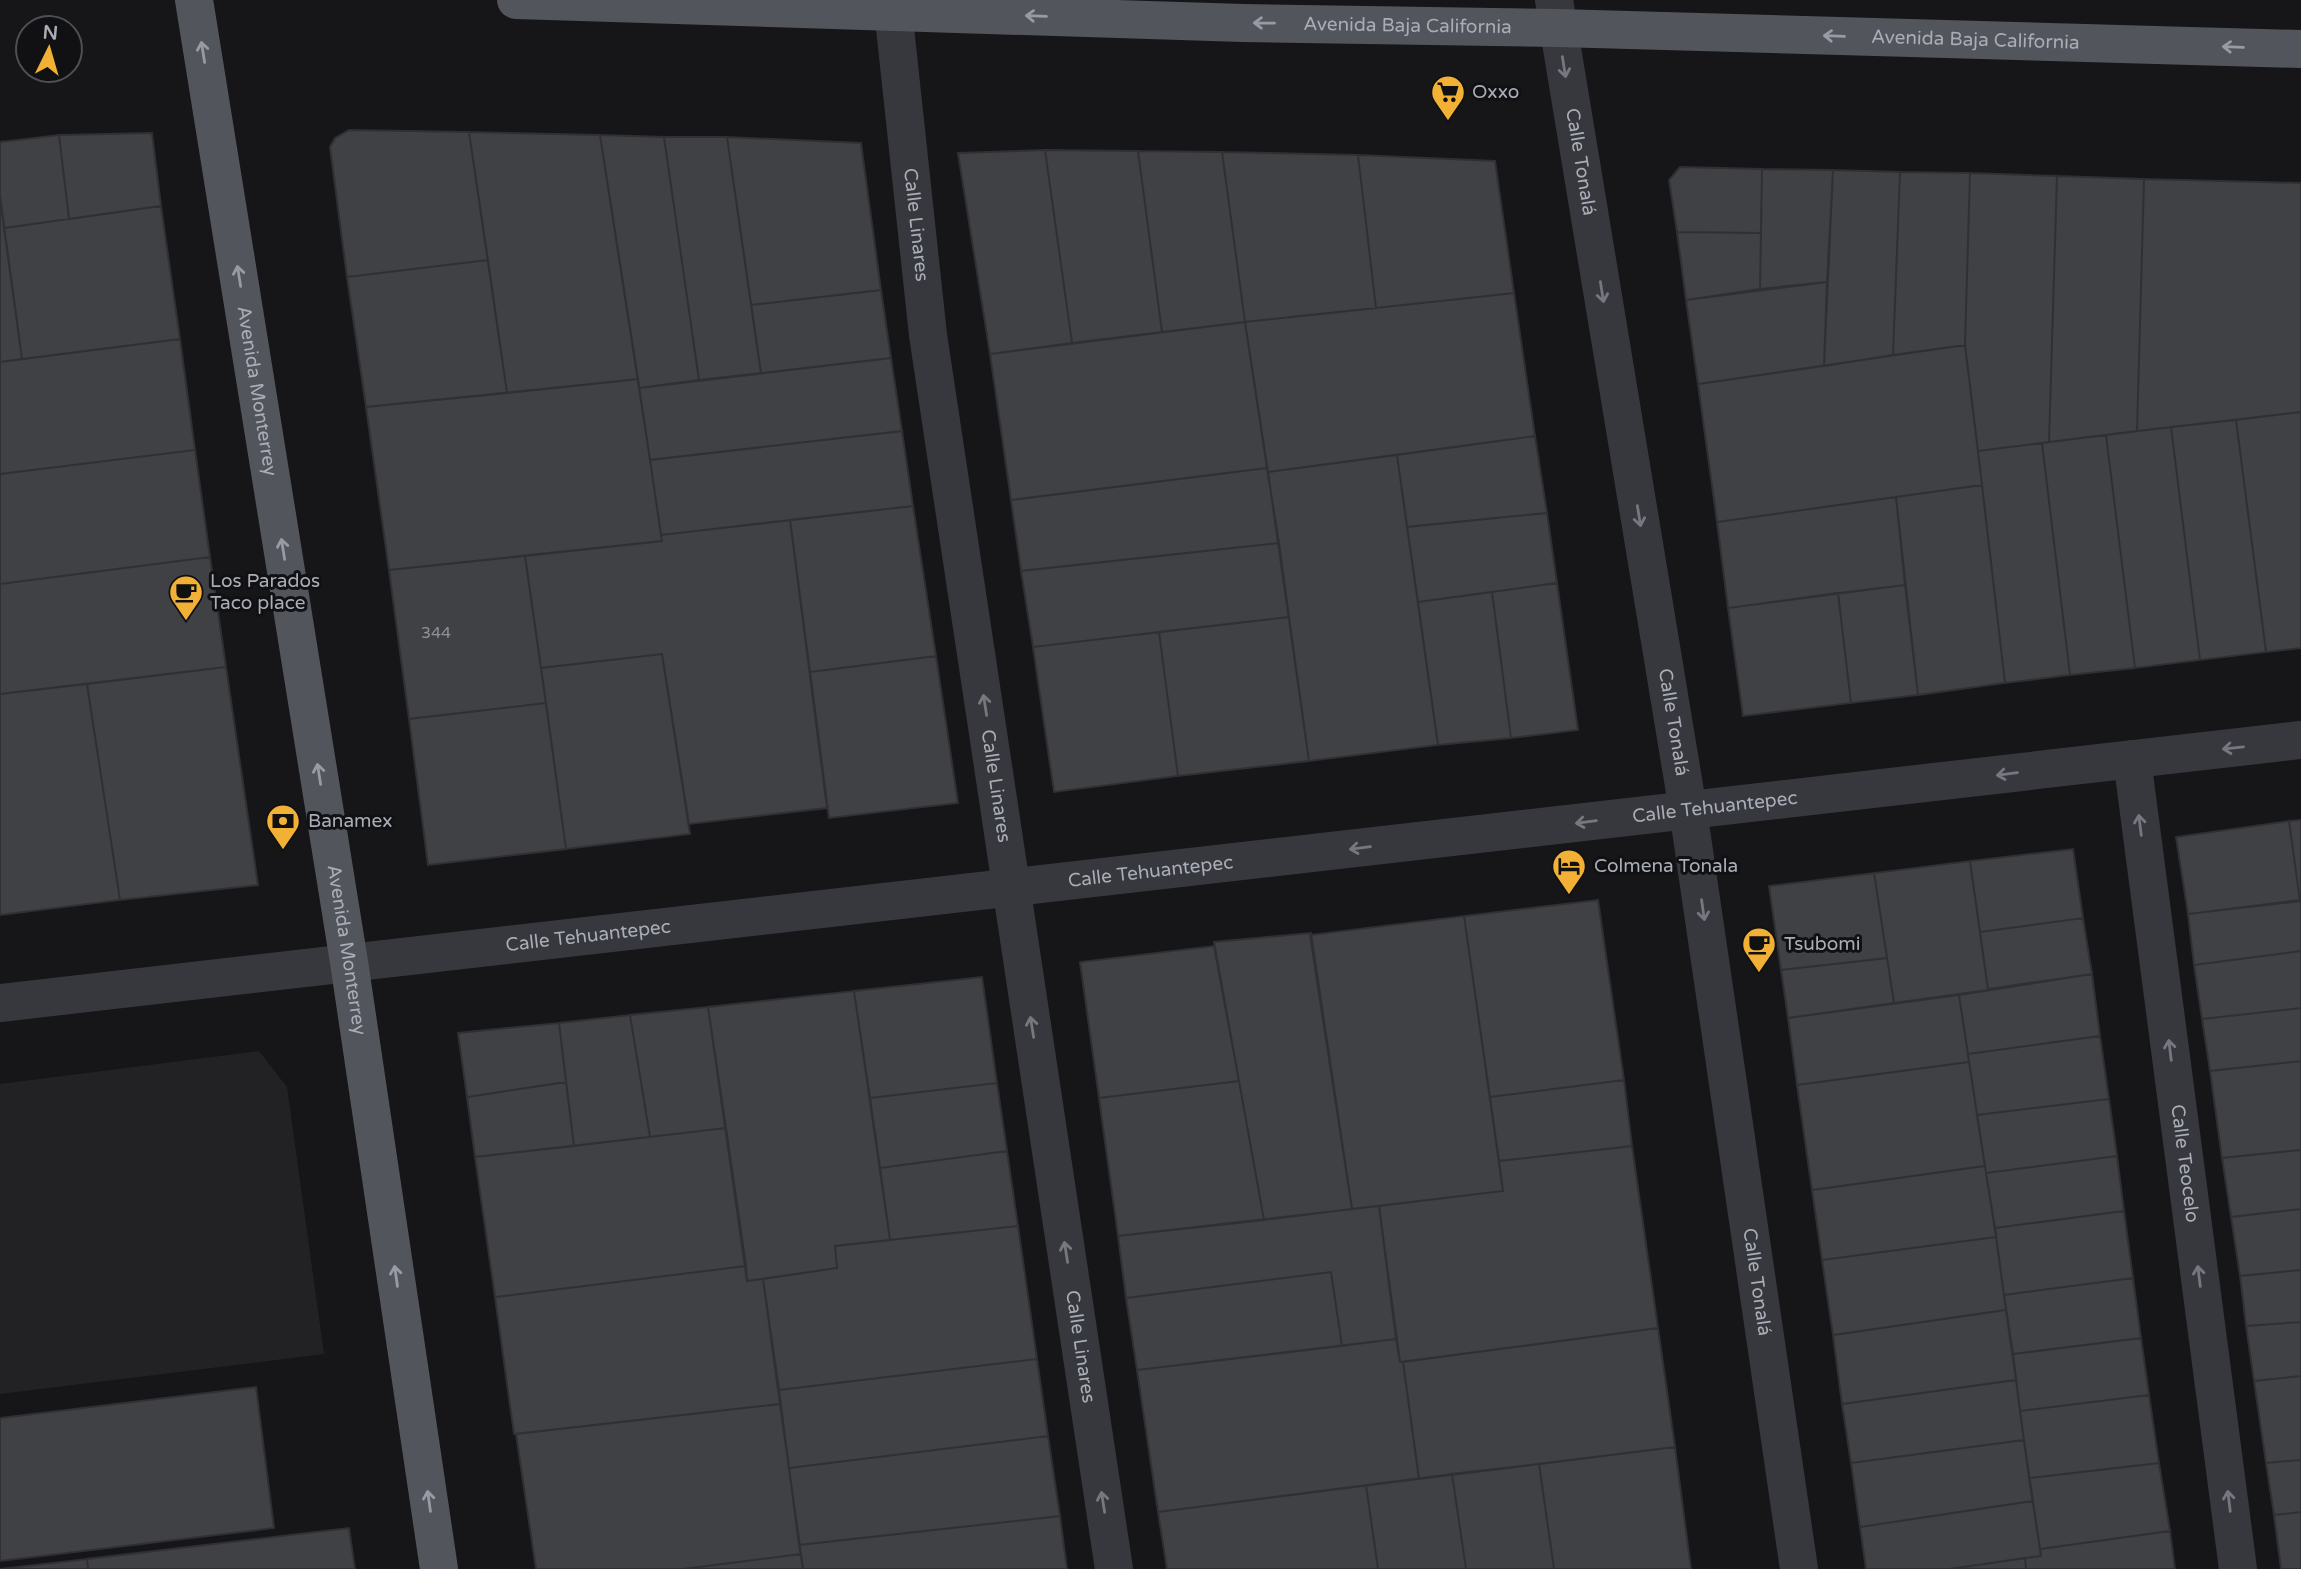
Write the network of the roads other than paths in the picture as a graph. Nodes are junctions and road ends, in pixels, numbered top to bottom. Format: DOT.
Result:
graph roads {
  1 [pos="194,0"];
  2 [pos="516,0"];
  3 [pos="893,5"];
  4 [pos="1556,14"];
  5 [pos="2301,49"];
  6 [pos="2301,740"];
  7 [pos="2132,759"];
  8 [pos="1688,810"];
  9 [pos="1012,888"];
  10 [pos="349,962"];
  11 [pos="0,1003"];
  12 [pos="439,1569"];
  13 [pos="1114,1569"];
  14 [pos="1799,1569"];
  15 [pos="2238,1569"];
  10 -- 1 [label="main road, Avenida Monterrey, one-way"];
  2 -- 3 [label="main road, Avenida Baja California"];
  4 -- 3 [label="main road, Avenida Baja California, one-way"];
  9 -- 3 [label="street, Calle Linares, one-way"];
  5 -- 4 [label="main road, Avenida Baja California, one-way"];
  4 -- 8 [label="street, Calle Tonalá, one-way"];
  6 -- 7 [label="street, Calle Tehuantepec, one-way"];
  7 -- 8 [label="street, Calle Tehuantepec, one-way"];
  15 -- 7 [label="street, Calle Teocelo, one-way"];
  8 -- 9 [label="street, Calle Tehuantepec, one-way"];
  8 -- 14 [label="street, Calle Tonalá, one-way"];
  9 -- 10 [label="street, Calle Tehuantepec"];
  13 -- 9 [label="street, Calle Linares, one-way"];
  10 -- 11 [label="street, Calle Tehuantepec"];
  12 -- 10 [label="main road, Avenida Monterrey, one-way"];
}
